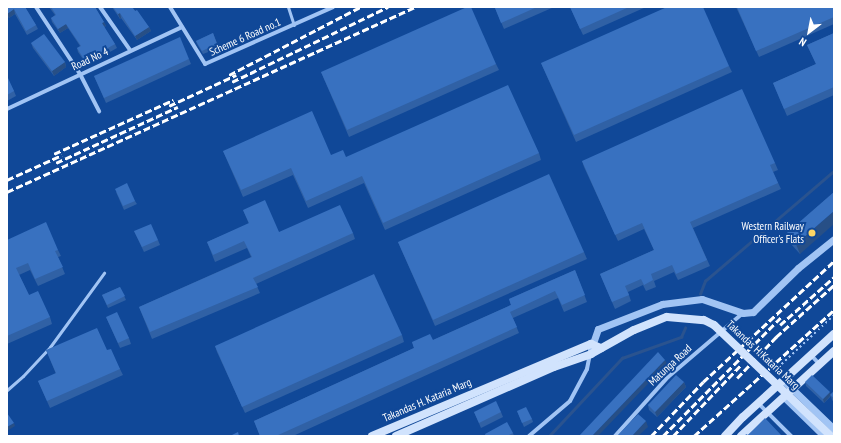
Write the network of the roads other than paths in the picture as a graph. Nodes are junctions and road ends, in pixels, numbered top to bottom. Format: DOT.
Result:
graph roads {
  1 [pos="36,7"];
  2 [pos="100,7"];
  3 [pos="170,7"];
  4 [pos="288,7"];
  5 [pos="332,7"];
  6 [pos="294,25"];
  7 [pos="182,27"];
  8 [pos="130,50"];
  9 [pos="80,74"];
  10 [pos="7,109"];
  11 [pos="99,111"];
  12 [pos="834,239"];
  13 [pos="104,273"];
  14 [pos="743,313"];
  15 [pos="834,334"];
  16 [pos="591,344"];
  17 [pos="601,348"];
  18 [pos="834,351"];
  19 [pos="590,354"];
  20 [pos="811,355"];
  21 [pos="553,363"];
  22 [pos="819,364"];
  23 [pos="783,380"];
  24 [pos="792,389"];
  25 [pos="7,390"];
  26 [pos="784,396"];
  27 [pos="458,399"];
  28 [pos="758,403"];
  29 [pos="462,407"];
  30 [pos="766,412"];
  31 [pos="834,429"];
  32 [pos="372,436"];
  33 [pos="396,436"];
  34 [pos="529,436"];
  35 [pos="615,436"];
  36 [pos="725,436"];
  37 [pos="741,436"];
  38 [pos="791,436"];
  39 [pos="824,436"];
  40 [pos="831,436"];
  1 -- 9 [label="street"];
  2 -- 8 [label="street"];
  3 -- 7 [label="street, Scheme 6 Road no.1"];
  4 -- 6 [label="lane"];
  5 -- 6 [label="street, Scheme 6 Road no.1"];
  6 -- 7 [label="street, Scheme 6 Road no.1"];
  7 -- 8 [label="street, Road No 4"];
  8 -- 9 [label="street, Road No 4"];
  9 -- 10 [label="street, Road No 4"];
  9 -- 11 [label="street"];
  12 -- 14 [label="street"];
  13 -- 25 [label="lane"];
  14 -- 16 [label="street"];
  14 -- 35 [label="street, Matunga Road"];
  15 -- 20 [label="main road"];
  16 -- 17 [label="main road"];
  16 -- 19 [label="street"];
  16 -- 21 [label="main road, Takandas H. Kataria Marg"];
  17 -- 19 [label="main road, Takandas H. Kataria Marg"];
  17 -- 40 [label="main road, Takandas H. Kataria Marg, bridge"];
  18 -- 22 [label="main road"];
  19 -- 21 [label="main road, Takandas H. Kataria Marg"];
  19 -- 34 [label="street"];
  20 -- 22 [label="street"];
  20 -- 23 [label="main road"];
  21 -- 27 [label="main road, Takandas H. Kataria Marg"];
  21 -- 29 [label="main road, Takandas H. Kataria Marg"];
  22 -- 24 [label="main road"];
  23 -- 24 [label="street"];
  23 -- 28 [label="main road"];
  24 -- 26 [label="main road"];
  24 -- 31 [label="street"];
  26 -- 30 [label="main road"];
  26 -- 39 [label="street"];
  27 -- 29 [label="main road"];
  27 -- 32 [label="main road, Takandas H. Kataria Marg"];
  28 -- 30 [label="street"];
  28 -- 36 [label="main road"];
  29 -- 33 [label="main road, Takandas H. Kataria Marg"];
  30 -- 37 [label="main road"];
  30 -- 38 [label="street"];
}
